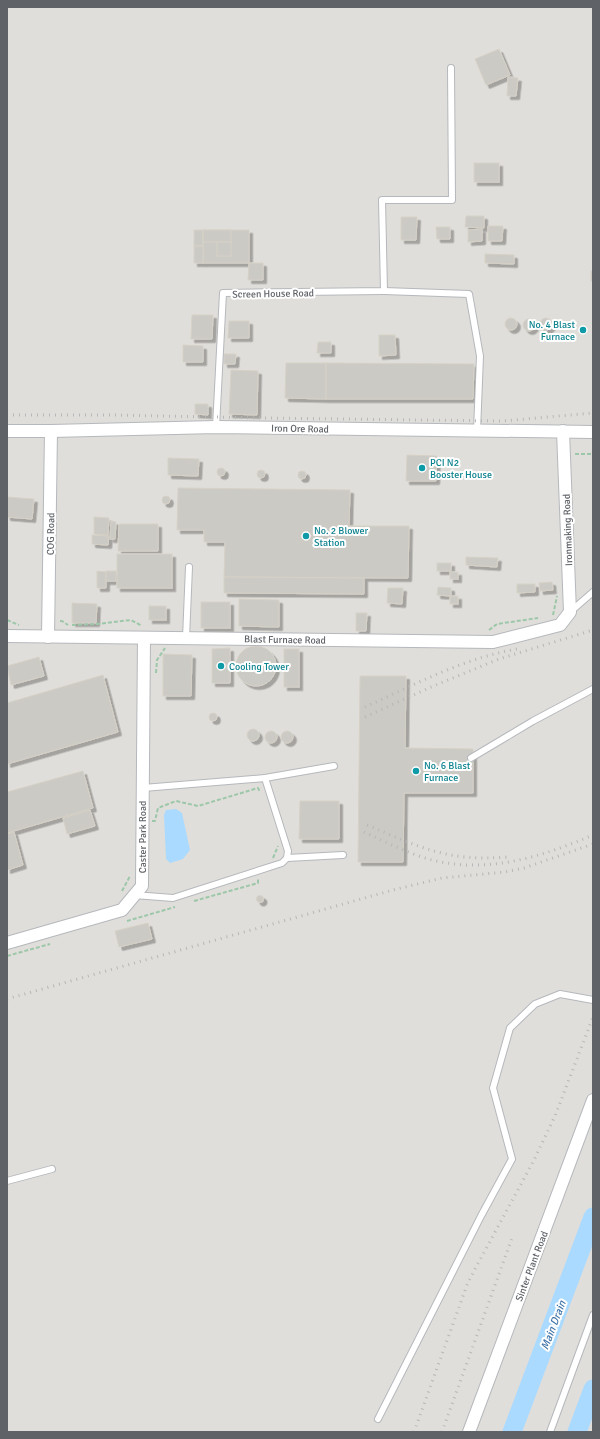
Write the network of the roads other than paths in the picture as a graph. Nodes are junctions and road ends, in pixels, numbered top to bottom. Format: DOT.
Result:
graph roads {
  1 [pos="451,68"];
  2 [pos="384,291"];
  3 [pos="216,427"];
  4 [pos="7,431"];
  5 [pos="51,431"];
  6 [pos="477,431"];
  7 [pos="563,431"];
  8 [pos="593,432"];
  9 [pos="189,567"];
  10 [pos="593,592"];
  11 [pos="570,612"];
  12 [pos="146,633"];
  13 [pos="7,636"];
  14 [pos="48,637"];
  15 [pos="186,638"];
  16 [pos="593,690"];
  17 [pos="471,758"];
  18 [pos="334,766"];
  19 [pos="265,778"];
  20 [pos="143,788"];
  21 [pos="343,855"];
  22 [pos="287,858"];
  23 [pos="134,895"];
  24 [pos="7,943"];
  25 [pos="593,1000"];
  26 [pos="593,1100"];
  27 [pos="52,1169"];
  28 [pos="7,1181"];
  29 [pos="593,1315"];
  30 [pos="378,1419"];
  31 [pos="469,1432"];
  32 [pos="550,1432"];
  1 -- 2 [label="lane"];
  2 -- 3 [label="lane, Screen House Road"];
  2 -- 6 [label="lane, Screen House Road"];
  3 -- 5 [label="street, Iron Ore Road"];
  3 -- 6 [label="street, Iron Ore Road"];
  4 -- 5 [label="street, Iron Ore Road"];
  5 -- 14 [label="street, COG Road"];
  6 -- 7 [label="street, Iron Ore Road"];
  7 -- 8 [label="street, Iron Ore Road"];
  7 -- 11 [label="street, Ironmaking Road"];
  9 -- 15 [label="lane"];
  10 -- 11 [label="lane"];
  11 -- 15 [label="street, Blast Furnace Road"];
  12 -- 14 [label="street, Blast Furnace Road"];
  12 -- 15 [label="street, Blast Furnace Road"];
  12 -- 20 [label="street, Caster Park Road"];
  13 -- 14 [label="street, Blast Furnace Road"];
  16 -- 17 [label="lane"];
  18 -- 19 [label="lane"];
  19 -- 20 [label="lane"];
  19 -- 22 [label="lane"];
  20 -- 23 [label="street, Caster Park Road"];
  21 -- 22 [label="lane"];
  22 -- 23 [label="lane"];
  23 -- 24 [label="street, Caster Park Road"];
  25 -- 30 [label="lane"];
  26 -- 31 [label="street, Sinter Plant Road"];
  27 -- 28 [label="lane"];
  29 -- 32 [label="lane"];
}
